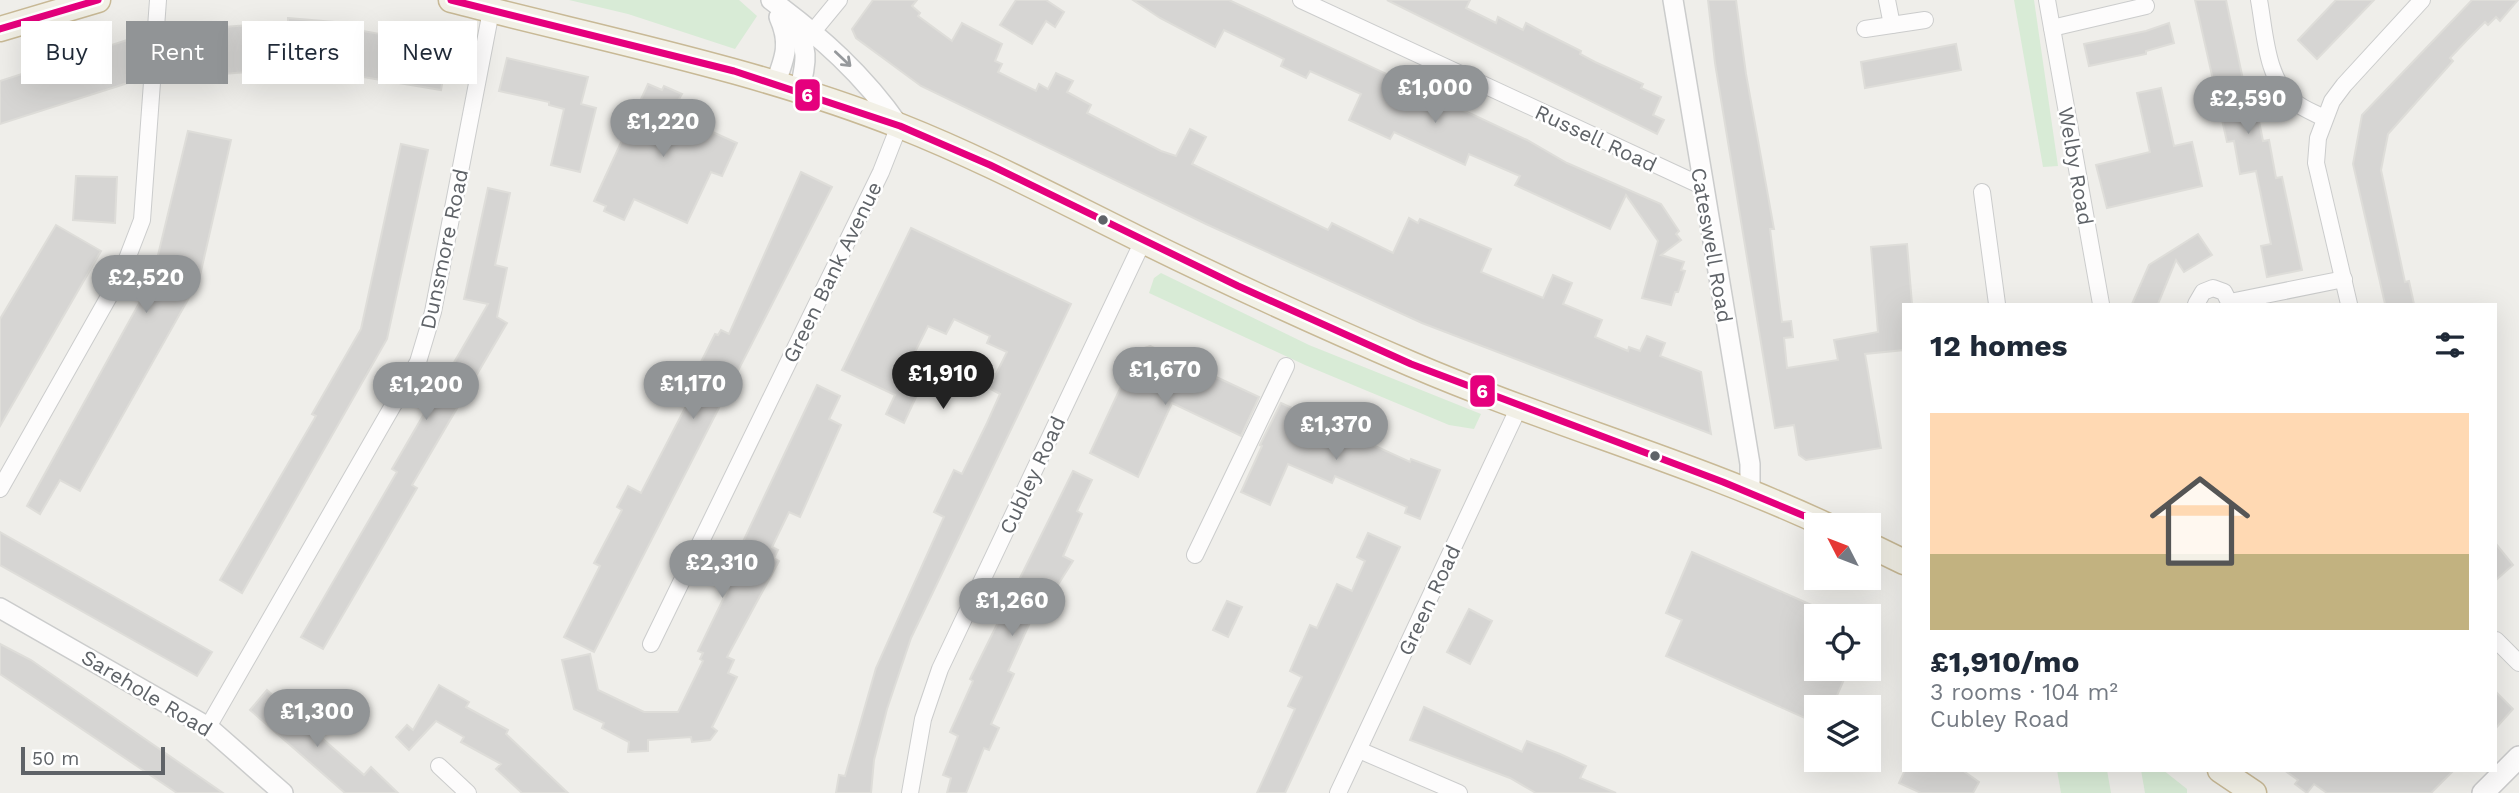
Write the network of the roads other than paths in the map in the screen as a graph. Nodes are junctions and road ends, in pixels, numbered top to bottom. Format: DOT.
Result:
graph roads {
  1 [pos="98,0"];
  2 [pos="158,0"];
  3 [pos="451,0"];
  4 [pos="771,0"];
  5 [pos="839,0"];
  6 [pos="1301,0"];
  7 [pos="1672,0"];
  8 [pos="1887,0"];
  9 [pos="2047,0"];
  10 [pos="2259,0"];
  11 [pos="2422,0"];
  12 [pos="2146,6"];
  13 [pos="491,10"];
  14 [pos="1925,20"];
  15 [pos="1892,25"];
  16 [pos="2052,28"];
  17 [pos="0,29"];
  18 [pos="1865,29"];
  19 [pos="802,40"];
  20 [pos="775,84"];
  21 [pos="799,92"];
  22 [pos="2324,118"];
  23 [pos="900,125"];
  24 [pos="1702,186"];
  25 [pos="1982,192"];
  26 [pos="1143,241"];
  27 [pos="2344,279"];
  28 [pos="1997,303"];
  29 [pos="2101,303"];
  30 [pos="2197,303"];
  31 [pos="2230,303"];
  32 [pos="2349,303"];
  33 [pos="1286,366"];
  34 [pos="1519,407"];
  35 [pos="0,489"];
  36 [pos="1750,489"];
  37 [pos="1804,515"];
  38 [pos="1881,550"];
  39 [pos="1195,555"];
  40 [pos="1902,560"];
  41 [pos="0,608"];
  42 [pos="2497,641"];
  43 [pos="651,643"];
  44 [pos="2519,663"];
  45 [pos="208,727"];
  46 [pos="1359,750"];
  47 [pos="2519,757"];
  48 [pos="439,766"];
  49 [pos="2223,772"];
  50 [pos="283,793"];
  51 [pos="468,793"];
  52 [pos="910,793"];
  53 [pos="1338,793"];
  54 [pos="1459,793"];
  55 [pos="2254,793"];
  56 [pos="2483,793"];
  1 -- 17 [label="highway"];
  2 -- 35 [label="street"];
  3 -- 13 [label="highway"];
  4 -- 19 [label="street"];
  5 -- 19 [label="street"];
  6 -- 24 [label="street, Russell Road"];
  7 -- 24 [label="street, Cateswell Road"];
  8 -- 15 [label="street"];
  9 -- 16 [label="street, Welby Road"];
  10 -- 22 [label="street"];
  11 -- 22 [label="street"];
  12 -- 16 [label="street"];
  13 -- 20 [label="highway"];
  13 -- 45 [label="street, Dunsmore Road"];
  14 -- 15 [label="street"];
  15 -- 18 [label="street"];
  16 -- 29 [label="street, Welby Road"];
  19 -- 20 [label="street"];
  19 -- 21 [label="street"];
  19 -- 23 [label="street, one-way"];
  20 -- 21 [label="highway"];
  21 -- 23 [label="highway"];
  22 -- 27 [label="street"];
  23 -- 26 [label="highway"];
  23 -- 43 [label="street, Green Bank Avenue"];
  24 -- 36 [label="street, Cateswell Road"];
  25 -- 28 [label="street"];
  26 -- 34 [label="highway"];
  26 -- 52 [label="street, Cubley Road"];
  27 -- 31 [label="street"];
  27 -- 32 [label="street"];
  30 -- 31 [label="street"];
  33 -- 39 [label="street"];
  34 -- 36 [label="highway"];
  34 -- 46 [label="street, Green Road"];
  36 -- 37 [label="highway"];
  38 -- 40 [label="highway"];
  41 -- 45 [label="street, Sarehole Road"];
  42 -- 44 [label="street"];
  45 -- 50 [label="street, Sarehole Road"];
  46 -- 53 [label="street, Green Road"];
  46 -- 54 [label="street"];
  47 -- 56 [label="main road"];
  48 -- 51 [label="street"];
  49 -- 55 [label="highway"];
}
